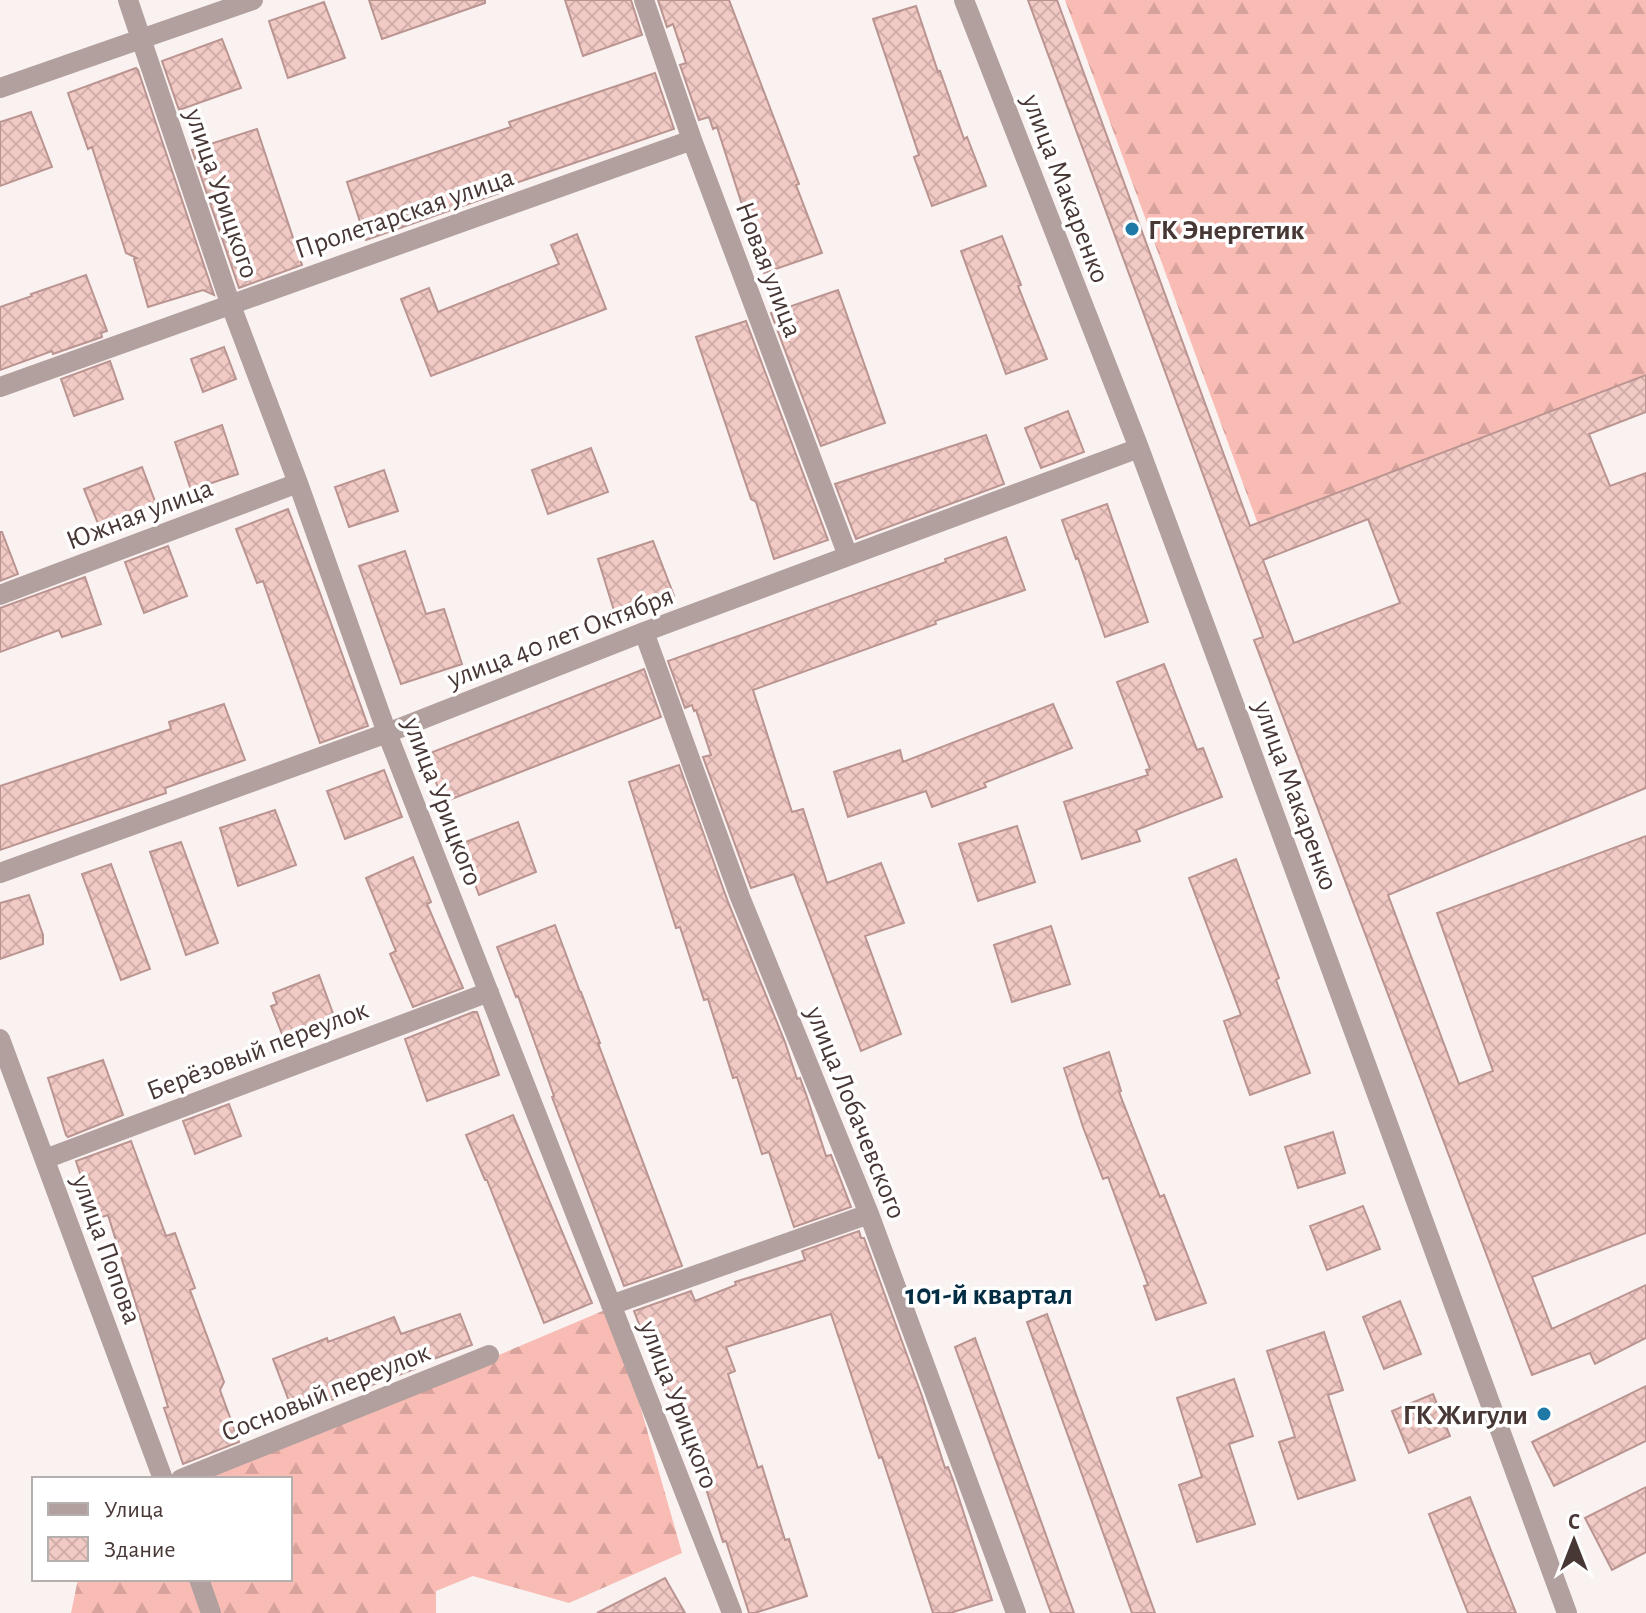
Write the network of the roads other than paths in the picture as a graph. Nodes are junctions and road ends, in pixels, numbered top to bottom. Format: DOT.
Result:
graph roads {
  1 [pos="128,0"];
  2 [pos="253,0"];
  3 [pos="644,0"];
  4 [pos="964,0"];
  5 [pos="142,39"];
  6 [pos="0,88"];
  7 [pos="692,140"];
  8 [pos="230,303"];
  9 [pos="0,387"];
  10 [pos="1139,448"];
  11 [pos="298,483"];
  12 [pos="848,556"];
  13 [pos="0,595"];
  14 [pos="644,632"];
  15 [pos="387,733"];
  16 [pos="0,873"];
  17 [pos="489,992"];
  18 [pos="0,1039"];
  19 [pos="45,1159"];
  20 [pos="869,1214"];
  21 [pos="611,1305"];
  22 [pos="489,1355"];
  23 [pos="162,1477"];
  24 [pos="186,1477"];
  25 [pos="200,1581"];
  26 [pos="211,1613"];
  27 [pos="732,1613"];
  28 [pos="1016,1613"];
  29 [pos="1567,1613"];
  1 -- 5 [label="street, улица Урицкого"];
  2 -- 5 [label="street"];
  3 -- 7 [label="street, Новая улица"];
  4 -- 10 [label="street, улица Макаренко"];
  5 -- 6 [label="street"];
  5 -- 8 [label="street, улица Урицкого"];
  7 -- 8 [label="street, Пролетарская улица"];
  7 -- 12 [label="street, Новая улица"];
  8 -- 9 [label="street, Пролетарская улица"];
  8 -- 11 [label="street, улица Урицкого"];
  10 -- 12 [label="street, улица 40 лет Октября"];
  10 -- 29 [label="street, улица Макаренко"];
  11 -- 13 [label="street, Южная улица"];
  11 -- 15 [label="street, улица Урицкого"];
  12 -- 14 [label="street, улица 40 лет Октября"];
  14 -- 15 [label="street, улица 40 лет Октября"];
  14 -- 20 [label="street, улица Лобачевского"];
  15 -- 16 [label="street, улица 40 лет Октября"];
  15 -- 17 [label="street, улица Урицкого"];
  17 -- 19 [label="street, Берёзовый переулок"];
  17 -- 21 [label="street, улица Урицкого"];
  18 -- 19 [label="street, улица Попова"];
  19 -- 23 [label="street, улица Попова"];
  20 -- 21 [label="street"];
  20 -- 28 [label="street, улица Лобачевского"];
  21 -- 27 [label="street, улица Урицкого"];
  22 -- 24 [label="street, Сосновый переулок"];
  25 -- 26 [label="street"];
}
